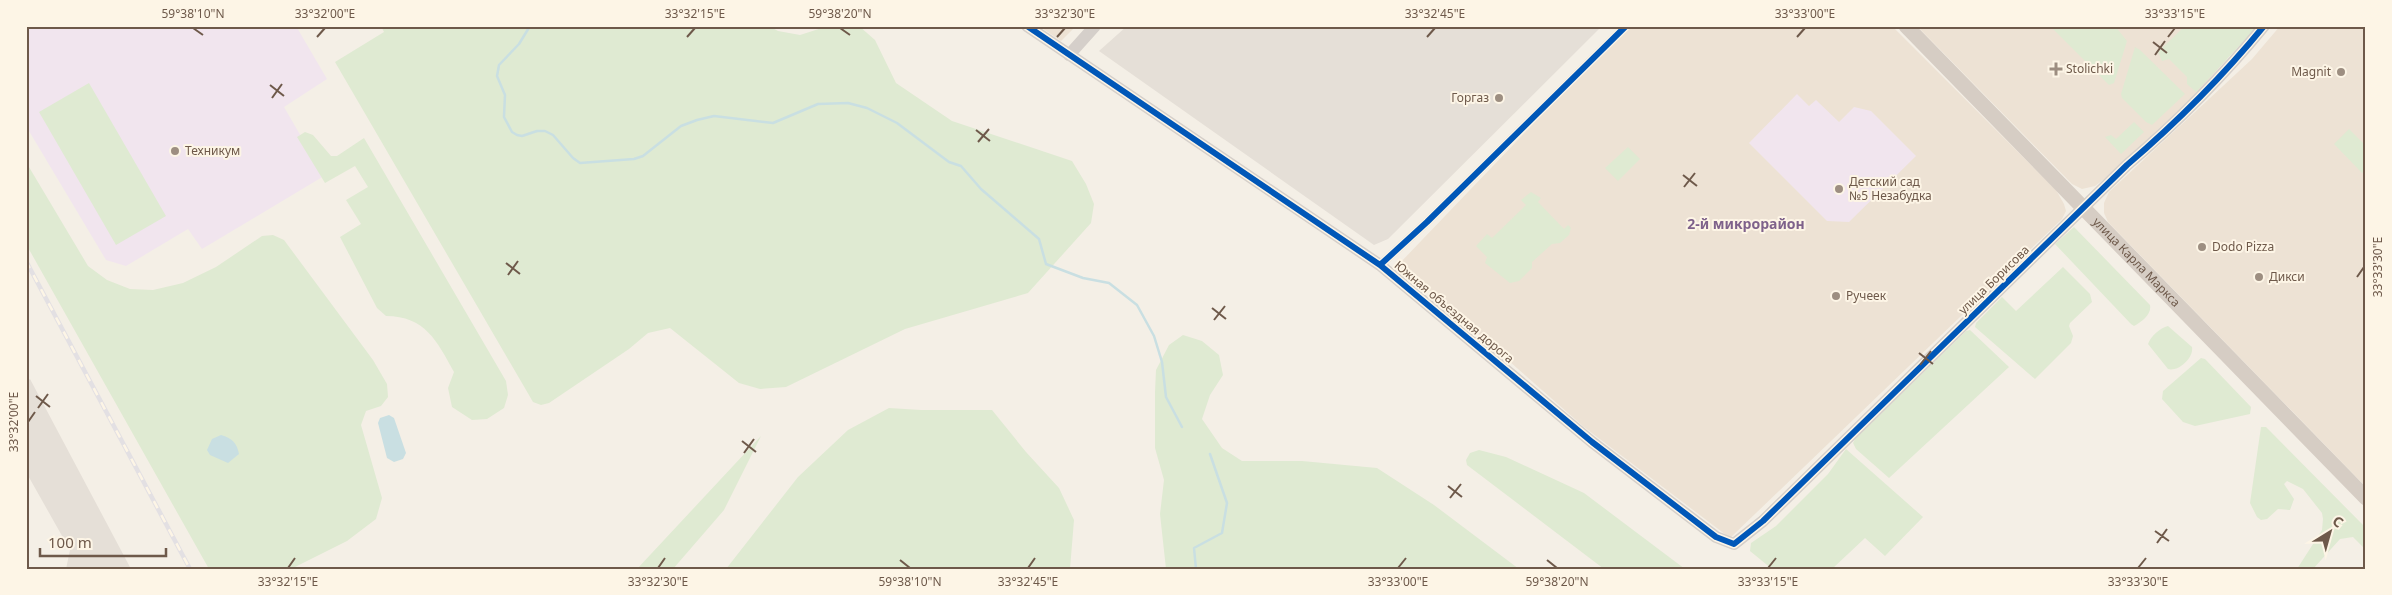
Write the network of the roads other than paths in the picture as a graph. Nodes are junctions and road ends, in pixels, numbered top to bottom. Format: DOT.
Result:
graph roads {
  1 [pos="1026,26"];
  2 [pos="1095,26"];
  3 [pos="1626,26"];
  4 [pos="1906,26"];
  5 [pos="2264,26"];
  6 [pos="1069,55"];
  7 [pos="2084,208"];
  8 [pos="1380,265"];
  9 [pos="2366,498"];
  10 [pos="1734,544"];
  1 -- 6 [label="street, Южная объездная дорога"];
  2 -- 6 [label="street"];
  3 -- 8 [label="street"];
  4 -- 7 [label="main road, улица Карла Маркса"];
  5 -- 7 [label="street, улица Борисова"];
  6 -- 8 [label="street, Южная объездная дорога"];
  7 -- 9 [label="main road, улица Карла Маркса"];
  7 -- 10 [label="street, улица Борисова"];
  8 -- 10 [label="street, Южная объездная дорога"];
}
